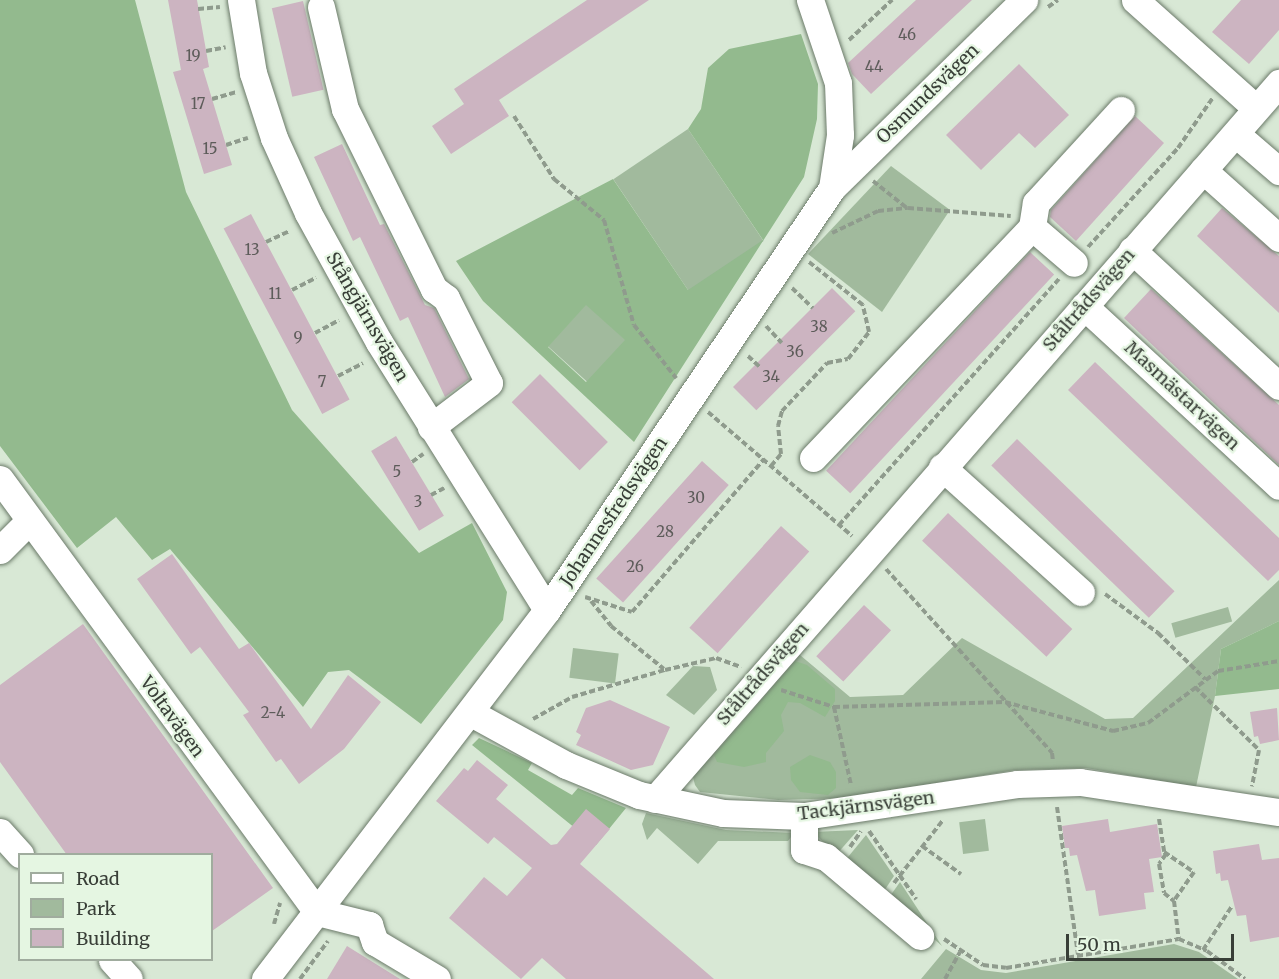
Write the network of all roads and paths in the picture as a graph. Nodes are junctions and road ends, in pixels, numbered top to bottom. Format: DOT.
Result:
graph roads {
  1 [pos="242,0"];
  2 [pos="810,0"];
  3 [pos="892,0"];
  4 [pos="1024,0"];
  5 [pos="1135,0"];
  6 [pos="321,6"];
  7 [pos="830,58"];
  8 [pos="1279,83"];
  9 [pos="1256,108"];
  10 [pos="1121,110"];
  11 [pos="514,116"];
  12 [pos="1236,134"];
  13 [pos="1203,170"];
  14 [pos="1279,171"];
  15 [pos="871,179"];
  16 [pos="832,188"];
  17 [pos="908,208"];
  18 [pos="1032,227"];
  19 [pos="826,236"];
  20 [pos="1279,238"];
  21 [pos="1132,250"];
  22 [pos="802,256"];
  23 [pos="1074,263"];
  24 [pos="783,280"];
  25 [pos="1084,306"];
  26 [pos="813,308"];
  27 [pos="758,319"];
  28 [pos="782,343"];
  29 [pos="1279,386"];
  30 [pos="692,396"];
  31 [pos="431,427"];
  32 [pos="813,458"];
  33 [pos="764,459"];
  34 [pos="771,466"];
  35 [pos="942,467"];
  36 [pos="0,479"];
  37 [pos="1279,486"];
  38 [pos="30,520"];
  39 [pos="0,550"];
  40 [pos="869,551"];
  41 [pos="1089,590"];
  42 [pos="547,610"];
  43 [pos="1279,661"];
  44 [pos="665,669"];
  45 [pos="758,678"];
  46 [pos="1205,679"];
  47 [pos="1195,687"];
  48 [pos="1005,702"];
  49 [pos="834,707"];
  50 [pos="471,713"];
  51 [pos="496,727"];
  52 [pos="1054,782"];
  53 [pos="1251,793"];
  54 [pos="655,799"];
  55 [pos="950,810"];
  56 [pos="857,811"];
  57 [pos="1279,812"];
  58 [pos="804,816"];
  59 [pos="1159,817"];
  60 [pos="0,832"];
  61 [pos="922,846"];
  62 [pos="18,853"];
  63 [pos="1166,854"];
  64 [pos="900,874"];
  65 [pos="961,874"];
  66 [pos="1173,901"];
  67 [pos="880,902"];
  68 [pos="1232,906"];
  69 [pos="922,909"];
  70 [pos="317,912"];
  71 [pos="929,936"];
  72 [pos="1179,939"];
  73 [pos="1203,950"];
  74 [pos="960,952"];
  75 [pos="1078,955"];
  76 [pos="113,961"];
  77 [pos="129,979"];
  78 [pos="265,979"];
  79 [pos="437,979"];
  80 [pos="945,979"];
  81 [pos="1245,979"];
  1 -- 31 [label="street, Stångjärnsvägen"];
  2 -- 7 [label="street, Johannesfredsvägen"];
  3 -- 7 [label="path"];
  4 -- 16 [label="street, Osmundsvägen"];
  5 -- 9 [label="street"];
  6 -- 31 [label="street"];
  7 -- 16 [label="street, Johannesfredsvägen"];
  8 -- 9 [label="street, Ståltrådsvägen"];
  9 -- 12 [label="street, Ståltrådsvägen"];
  10 -- 18 [label="street"];
  11 -- 30 [label="path"];
  12 -- 13 [label="street, Ståltrådsvägen"];
  12 -- 14 [label="street"];
  13 -- 20 [label="street"];
  13 -- 21 [label="street, Ståltrådsvägen"];
  15 -- 17 [label="path"];
  16 -- 30 [label="street, Johannesfredsvägen"];
  17 -- 18 [label="path"];
  17 -- 19 [label="path"];
  18 -- 23 [label="street"];
  18 -- 32 [label="street"];
  21 -- 25 [label="street, Ståltrådsvägen"];
  21 -- 29 [label="street"];
  22 -- 34 [label="path"];
  24 -- 26 [label="path"];
  25 -- 35 [label="street, Ståltrådsvägen"];
  25 -- 37 [label="street, Masmästarvägen"];
  27 -- 28 [label="path"];
  30 -- 33 [label="path"];
  30 -- 42 [label="street, Johannesfredsvägen"];
  31 -- 42 [label="street, Stångjärnsvägen"];
  33 -- 34 [label="path"];
  33 -- 44 [label="path"];
  34 -- 40 [label="path"];
  35 -- 40 [label="street, Ståltrådsvägen"];
  35 -- 41 [label="street"];
  36 -- 38 [label="street, Voltavägen"];
  38 -- 39 [label="street"];
  38 -- 70 [label="street, Voltavägen"];
  40 -- 45 [label="street, Ståltrådsvägen"];
  40 -- 48 [label="path"];
  41 -- 46 [label="path"];
  42 -- 50 [label="street, Johannesfredsvägen"];
  43 -- 46 [label="path"];
  44 -- 45 [label="path"];
  44 -- 51 [label="path"];
  45 -- 49 [label="path"];
  45 -- 54 [label="street, Ståltrådsvägen"];
  46 -- 47 [label="path"];
  47 -- 48 [label="path"];
  47 -- 53 [label="path"];
  48 -- 49 [label="path"];
  48 -- 52 [label="path"];
  49 -- 56 [label="path"];
  50 -- 51 [label="street, Tackjärnsvägen"];
  50 -- 70 [label="street, Johannesfredsvägen"];
  51 -- 54 [label="street, Tackjärnsvägen"];
  52 -- 56 [label="street, Tackjärnsvägen"];
  52 -- 57 [label="street, Tackjärnsvägen"];
  52 -- 75 [label="path"];
  54 -- 58 [label="street, Tackjärnsvägen"];
  55 -- 61 [label="path"];
  56 -- 58 [label="street, Tackjärnsvägen"];
  56 -- 64 [label="path"];
  58 -- 67 [label="street"];
  59 -- 63 [label="path"];
  60 -- 62 [label="street"];
  61 -- 64 [label="path"];
  61 -- 65 [label="path"];
  63 -- 66 [label="path"];
  63 -- 66 [label="path"];
  64 -- 67 [label="path"];
  64 -- 69 [label="path"];
  66 -- 72 [label="path"];
  67 -- 71 [label="street"];
  68 -- 73 [label="path"];
  70 -- 78 [label="street, Johannesfredsvägen"];
  70 -- 79 [label="street"];
  71 -- 74 [label="path"];
  72 -- 73 [label="path"];
  72 -- 75 [label="path"];
  73 -- 81 [label="path"];
  74 -- 75 [label="path"];
  74 -- 80 [label="path"];
  76 -- 77 [label="street"];
}
